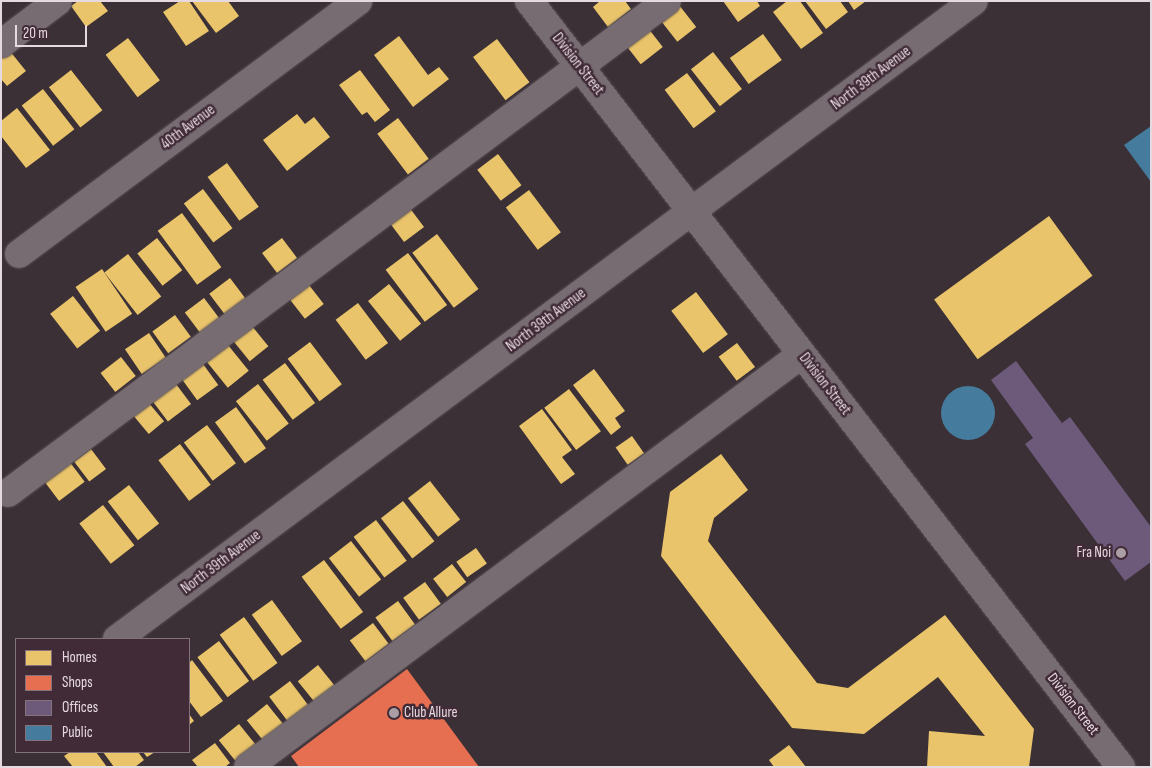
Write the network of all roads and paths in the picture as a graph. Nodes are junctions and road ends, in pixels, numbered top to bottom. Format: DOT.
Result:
graph roads {
  1 [pos="58,1"];
  2 [pos="358,1"];
  3 [pos="529,1"];
  4 [pos="667,1"];
  5 [pos="974,1"];
  6 [pos="1,44"];
  7 [pos="580,66"];
  8 [pos="692,212"];
  9 [pos="19,254"];
  10 [pos="802,354"];
  11 [pos="8,493"];
  12 [pos="118,638"];
  13 [pos="248,767"];
  14 [pos="1122,767"];
  1 -- 6 [label="street"];
  2 -- 9 [label="street, 40th Avenue"];
  3 -- 7 [label="street, Division Street"];
  4 -- 7 [label="street"];
  5 -- 8 [label="street, North 39th Avenue"];
  7 -- 8 [label="street, Division Street"];
  7 -- 11 [label="street"];
  8 -- 10 [label="street, Division Street"];
  8 -- 12 [label="street, North 39th Avenue"];
  10 -- 13 [label="street"];
  10 -- 14 [label="street, Division Street"];
}
